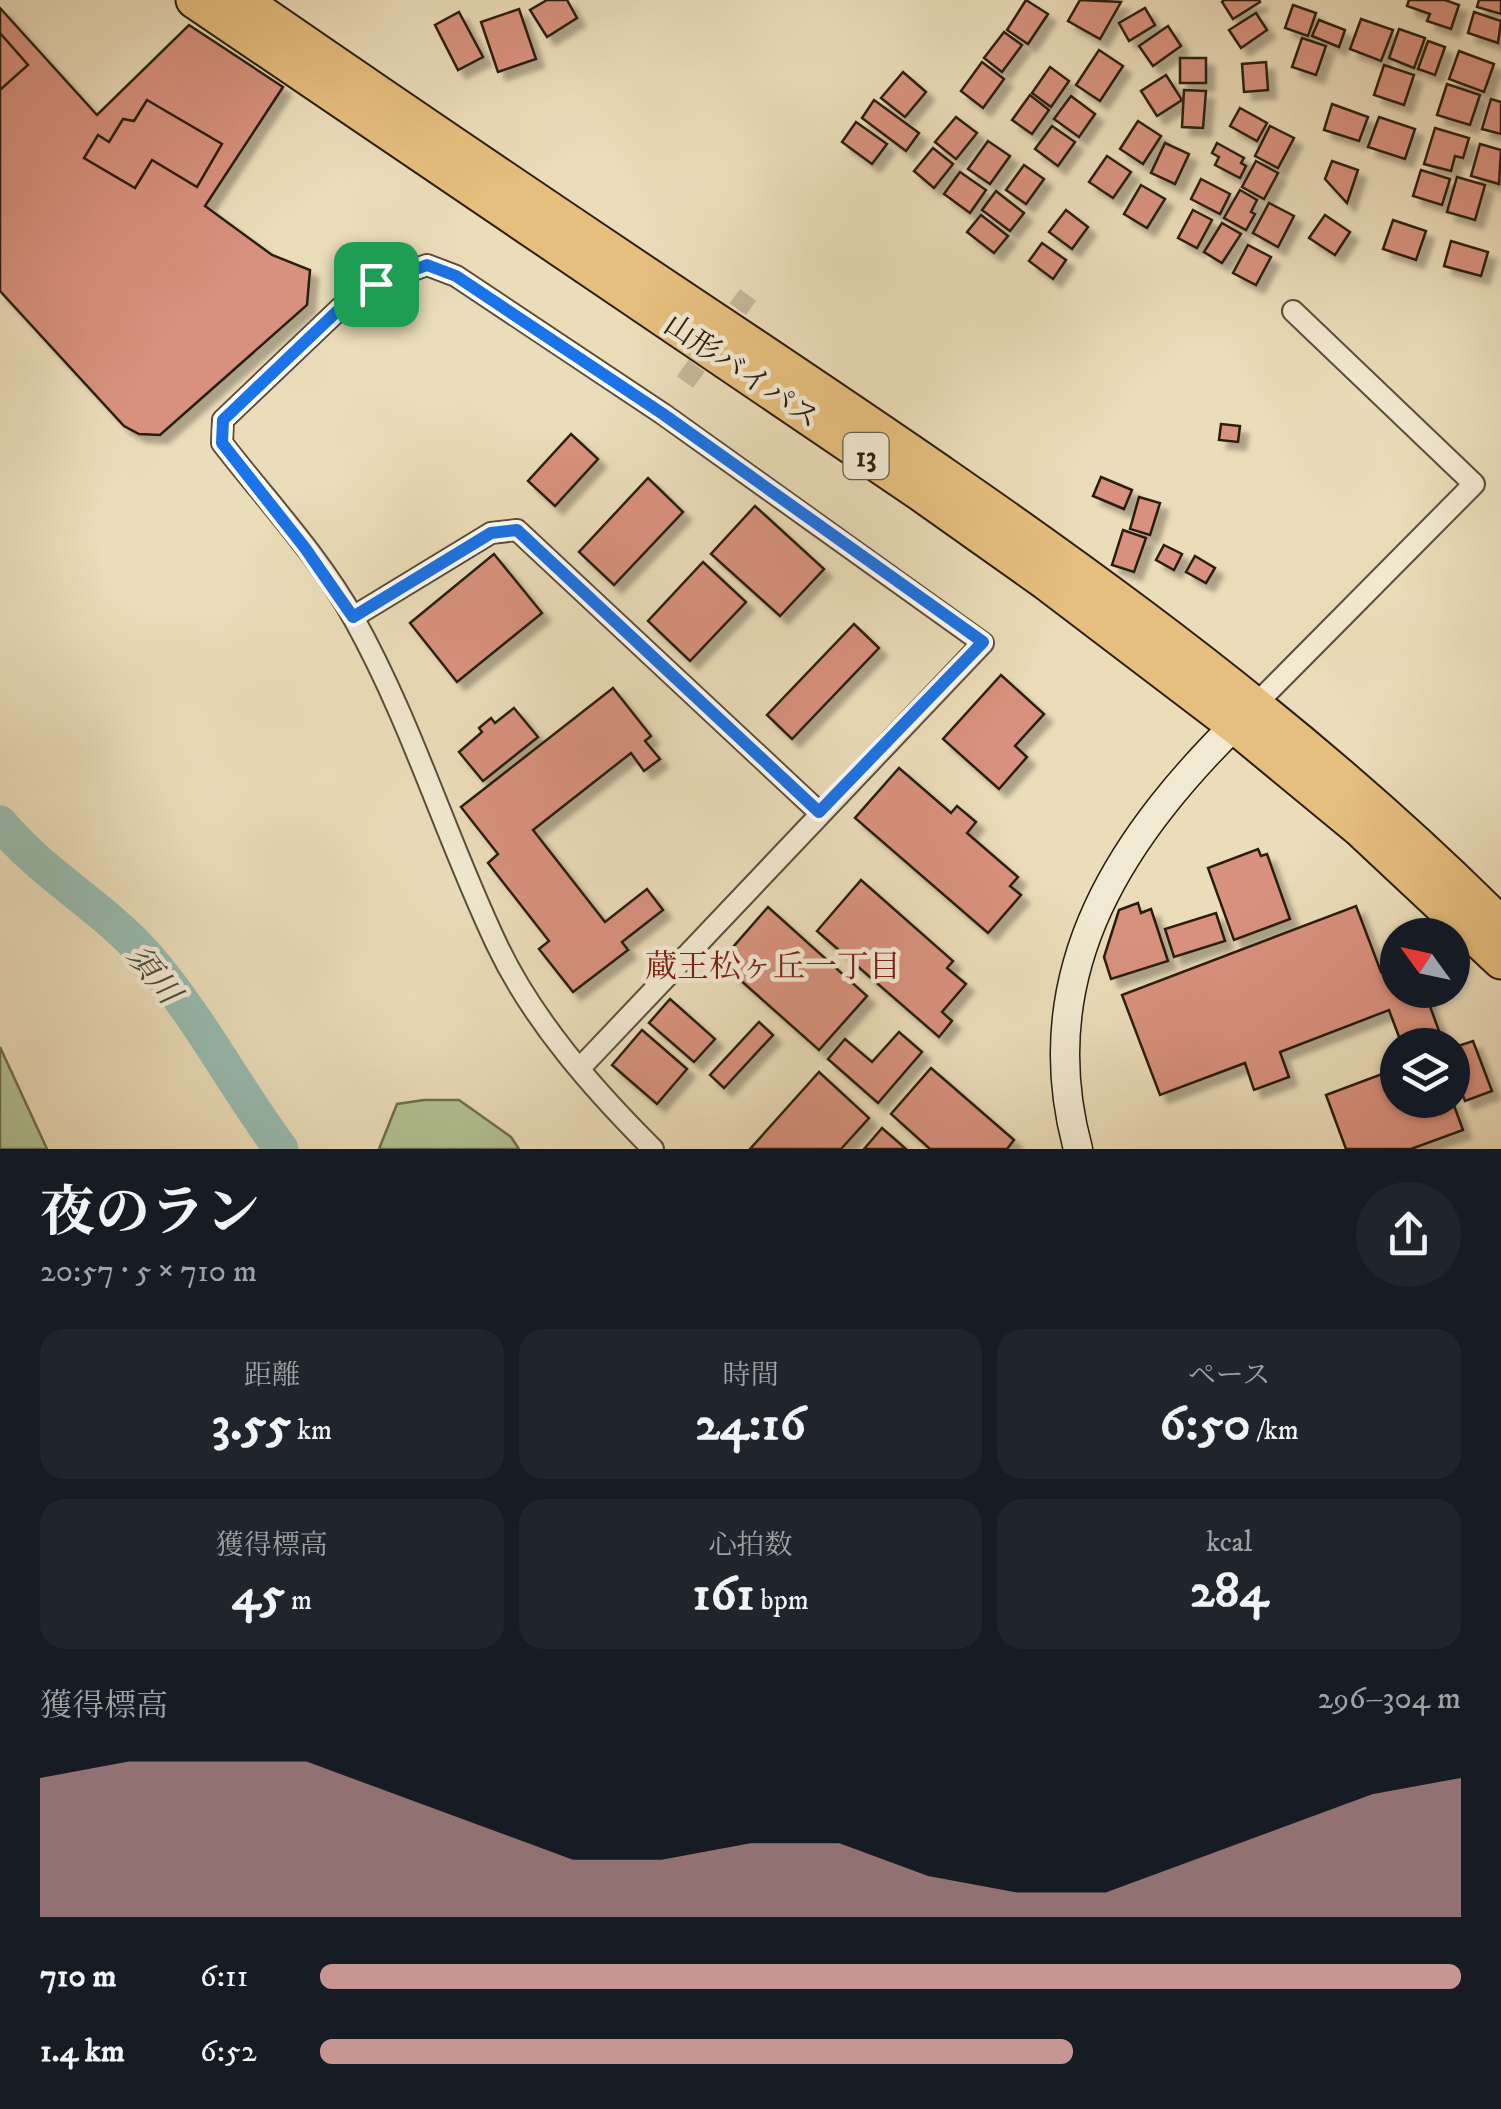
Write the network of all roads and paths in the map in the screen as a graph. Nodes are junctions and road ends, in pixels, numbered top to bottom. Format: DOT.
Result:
graph roads {
  1 [pos="194,0"];
  2 [pos="242,0"];
  3 [pos="1293,311"];
  4 [pos="353,617"];
  5 [pos="1245,714"];
  6 [pos="819,812"];
  7 [pos="1501,925"];
  8 [pos="1501,961"];
  9 [pos="580,1068"];
  10 [pos="653,1149"];
  11 [pos="1078,1149"];
  1 -- 5 [label="highway, 山形バイパス / 13"];
  2 -- 5 [label="highway, 山形バイパス / 13"];
  3 -- 5 [label="street"];
  4 -- 6 [label="street"];
  4 -- 6 [label="street"];
  4 -- 9 [label="street"];
  5 -- 7 [label="highway, 山形バイパス / 13"];
  5 -- 8 [label="highway, 山形バイパス / 13"];
  5 -- 11 [label="street"];
  6 -- 9 [label="street"];
  9 -- 10 [label="street"];
}
